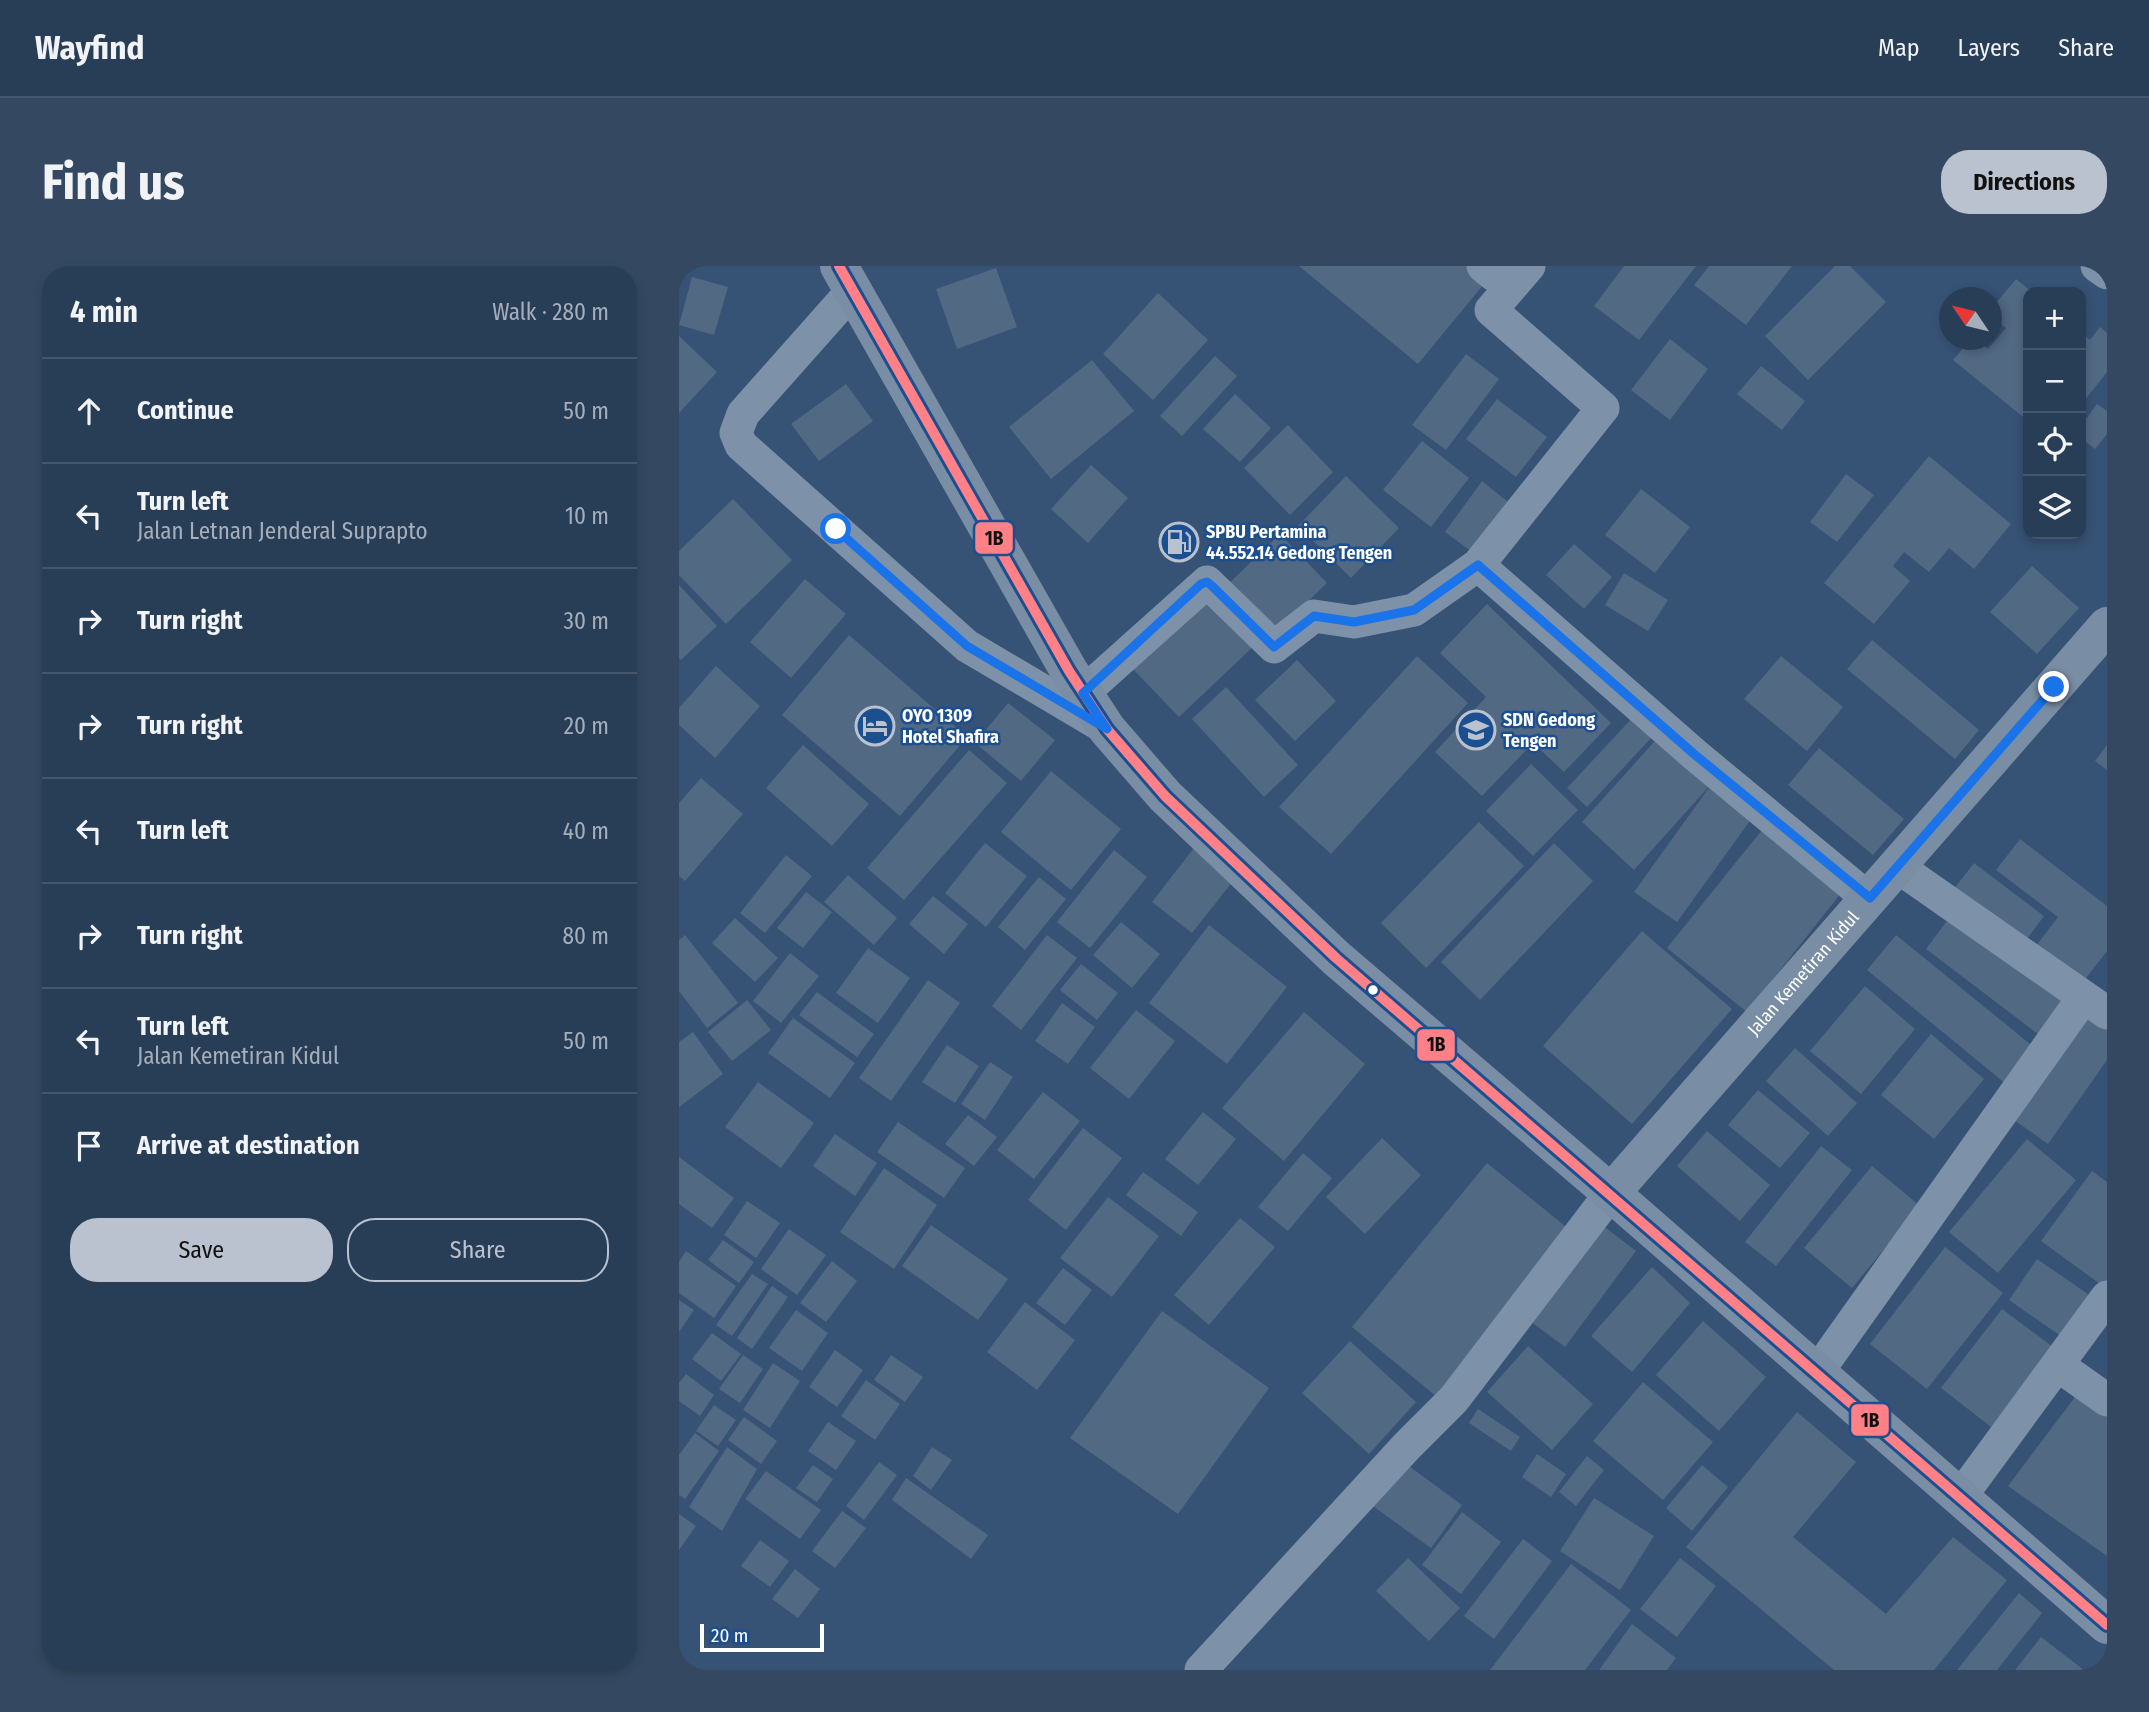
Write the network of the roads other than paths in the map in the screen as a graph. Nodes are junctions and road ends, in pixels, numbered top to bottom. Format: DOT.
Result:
graph roads {
  1 [pos="1529,266"];
  2 [pos="2098,266"];
  3 [pos="2107,273"];
  4 [pos="846,278"];
  5 [pos="1478,565"];
  6 [pos="2107,626"];
  7 [pos="1083,693"];
  8 [pos="1107,729"];
  9 [pos="1898,866"];
  10 [pos="1870,898"];
  11 [pos="2095,1005"];
  12 [pos="1611,1193"];
  13 [pos="2107,1297"];
  14 [pos="2059,1366"];
  15 [pos="1818,1371"];
  16 [pos="2107,1400"];
  17 [pos="1961,1496"];
  18 [pos="2107,1625"];
  19 [pos="1201,1670"];
  1 -- 5 [label="street"];
  2 -- 3 [label="street"];
  4 -- 7 [label="main road"];
  4 -- 8 [label="street"];
  5 -- 7 [label="street"];
  5 -- 10 [label="street"];
  6 -- 9 [label="main road, Jalan Kemetiran Kidul"];
  7 -- 8 [label="main road"];
  8 -- 12 [label="main road"];
  9 -- 10 [label="main road, Jalan Kemetiran Kidul"];
  9 -- 11 [label="street"];
  10 -- 12 [label="main road, Jalan Kemetiran Kidul"];
  11 -- 15 [label="street"];
  12 -- 15 [label="main road"];
  12 -- 19 [label="street"];
  13 -- 14 [label="street"];
  14 -- 16 [label="street"];
  14 -- 17 [label="street"];
  15 -- 17 [label="main road"];
  17 -- 18 [label="main road"];
}
